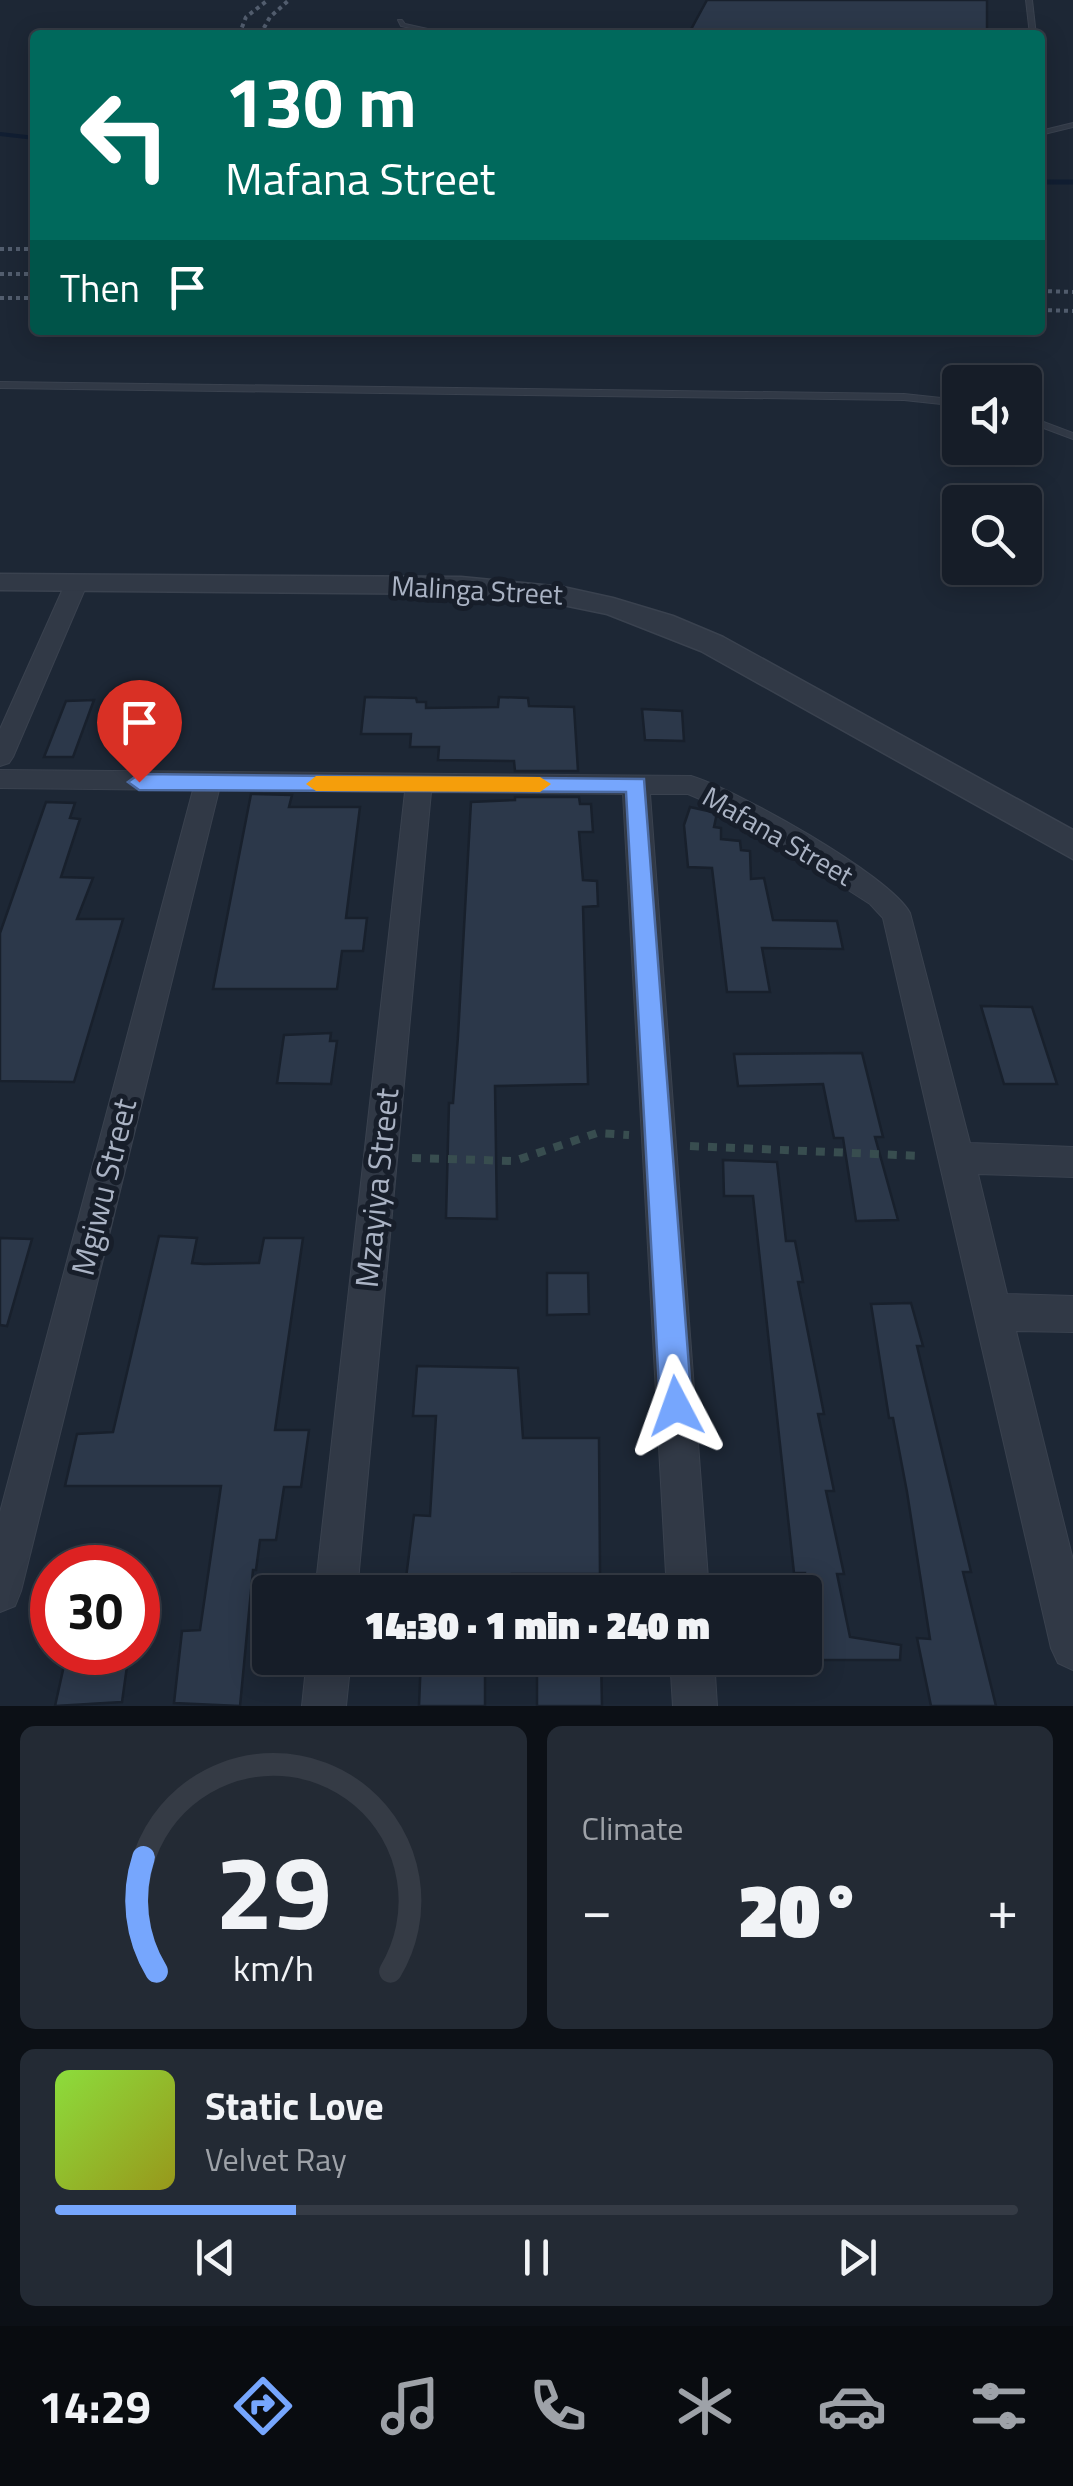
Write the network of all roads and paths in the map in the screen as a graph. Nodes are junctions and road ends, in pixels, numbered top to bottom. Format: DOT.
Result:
graph roads {
  1 [pos="1029,0"];
  2 [pos="400,21"];
  3 [pos="425,30"];
  4 [pos="1032,30"];
  5 [pos="1045,120"];
  6 [pos="1073,125"];
  7 [pos="1062,128"];
  8 [pos="1045,133"];
  9 [pos="0,385"];
  10 [pos="942,401"];
  11 [pos="1042,424"];
  12 [pos="1073,436"];
  13 [pos="0,582"];
  14 [pos="77,582"];
  15 [pos="0,757"];
  16 [pos="0,779"];
  17 [pos="208,784"];
  18 [pos="419,784"];
  19 [pos="636,785"];
  20 [pos="1073,846"];
  21 [pos="660,1145"];
  22 [pos="380,1156"];
  23 [pos="958,1158"];
  24 [pos="1073,1162"];
  25 [pos="995,1312"];
  26 [pos="1073,1314"];
  27 [pos="338,1575"];
  28 [pos="687,1575"];
  29 [pos="0,1591"];
  30 [pos="1073,1648"];
  31 [pos="327,1675"];
  32 [pos="693,1675"];
  33 [pos="324,1706"];
  34 [pos="695,1706"];
  1 -- 4 [label="lane"];
  2 -- 3 [label="lane"];
  5 -- 7 [label="lane"];
  6 -- 7 [label="lane"];
  7 -- 8 [label="lane"];
  9 -- 10 [label="lane"];
  11 -- 12 [label="lane"];
  13 -- 14 [label="street, Malinga Street"];
  14 -- 15 [label="street"];
  14 -- 20 [label="street, Malinga Street"];
  16 -- 17 [label="street, Mafana Street"];
  17 -- 18 [label="street, Mafana Street"];
  17 -- 29 [label="street, Mgiwu Street"];
  18 -- 19 [label="street, Mafana Street"];
  18 -- 22 [label="street, Mzayiya Street"];
  19 -- 21 [label="street"];
  19 -- 23 [label="street, Mafana Street"];
  21 -- 22 [label="path"];
  21 -- 23 [label="path"];
  21 -- 28 [label="street"];
  22 -- 27 [label="street, Mzayiya Street"];
  23 -- 24 [label="street"];
  23 -- 25 [label="street, Mafana Street"];
  25 -- 26 [label="street"];
  25 -- 30 [label="street, Mafana Street"];
  31 -- 33 [label="street"];
  32 -- 34 [label="street"];
}
